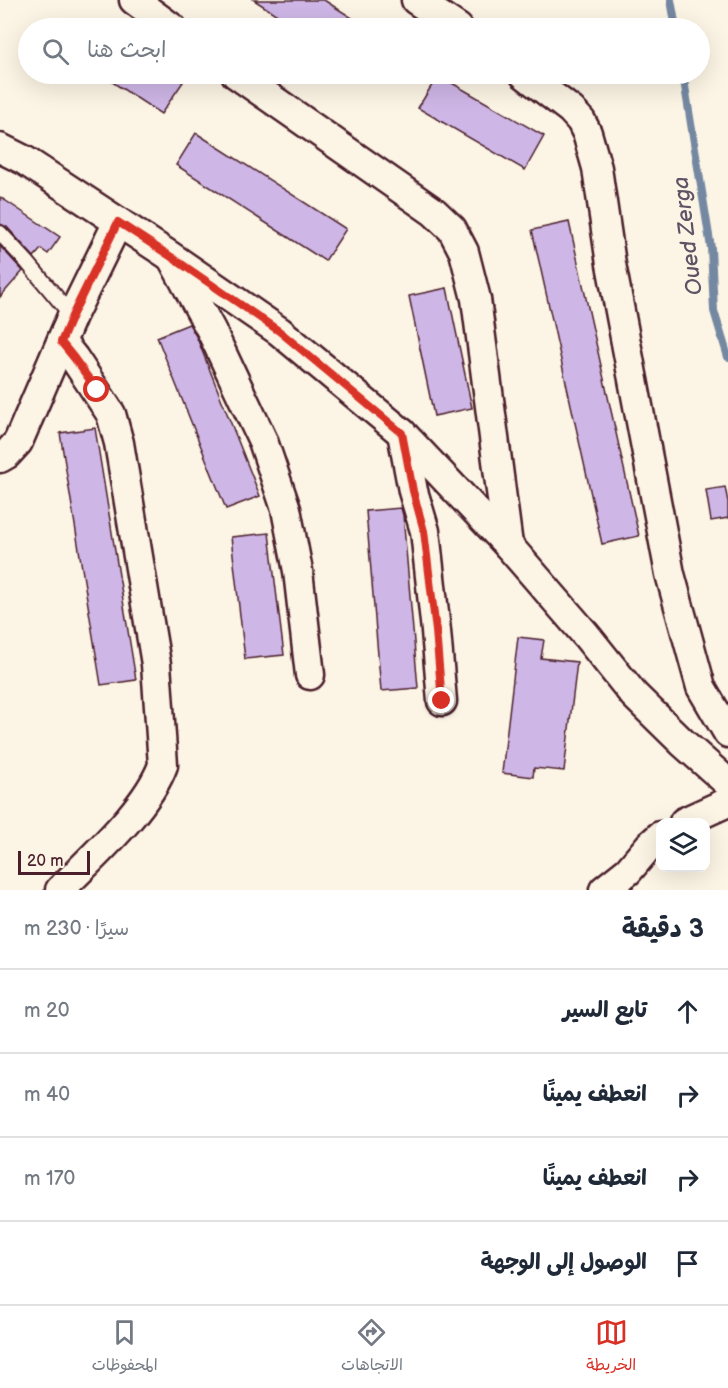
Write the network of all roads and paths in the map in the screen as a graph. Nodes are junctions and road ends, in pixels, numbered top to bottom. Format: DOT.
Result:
graph roads {
  1 [pos="134,0"];
  2 [pos="416,0"];
  3 [pos="158,18"];
  4 [pos="443,18"];
  5 [pos="250,84"];
  6 [pos="537,84"];
  7 [pos="0,148"];
  8 [pos="118,222"];
  9 [pos="0,233"];
  10 [pos="170,256"];
  11 [pos="72,316"];
  12 [pos="61,342"];
  13 [pos="402,433"];
  14 [pos="0,458"];
  15 [pos="508,545"];
  16 [pos="310,675"];
  17 [pos="442,701"];
  18 [pos="728,733"];
  19 [pos="728,783"];
  20 [pos="728,802"];
  21 [pos="693,818"];
  22 [pos="656,840"];
  23 [pos="60,890"];
  24 [pos="604,890"];
  1 -- 3 [label="street"];
  2 -- 4 [label="street"];
  5 -- 15 [label="street"];
  6 -- 18 [label="street"];
  7 -- 8 [label="street"];
  8 -- 10 [label="street"];
  8 -- 11 [label="street"];
  9 -- 11 [label="lane"];
  10 -- 13 [label="street"];
  10 -- 16 [label="street"];
  11 -- 12 [label="street"];
  12 -- 14 [label="street"];
  12 -- 23 [label="street"];
  13 -- 15 [label="street"];
  13 -- 17 [label="street"];
  15 -- 19 [label="street"];
  20 -- 21 [label="street"];
  22 -- 24 [label="street"];
}
